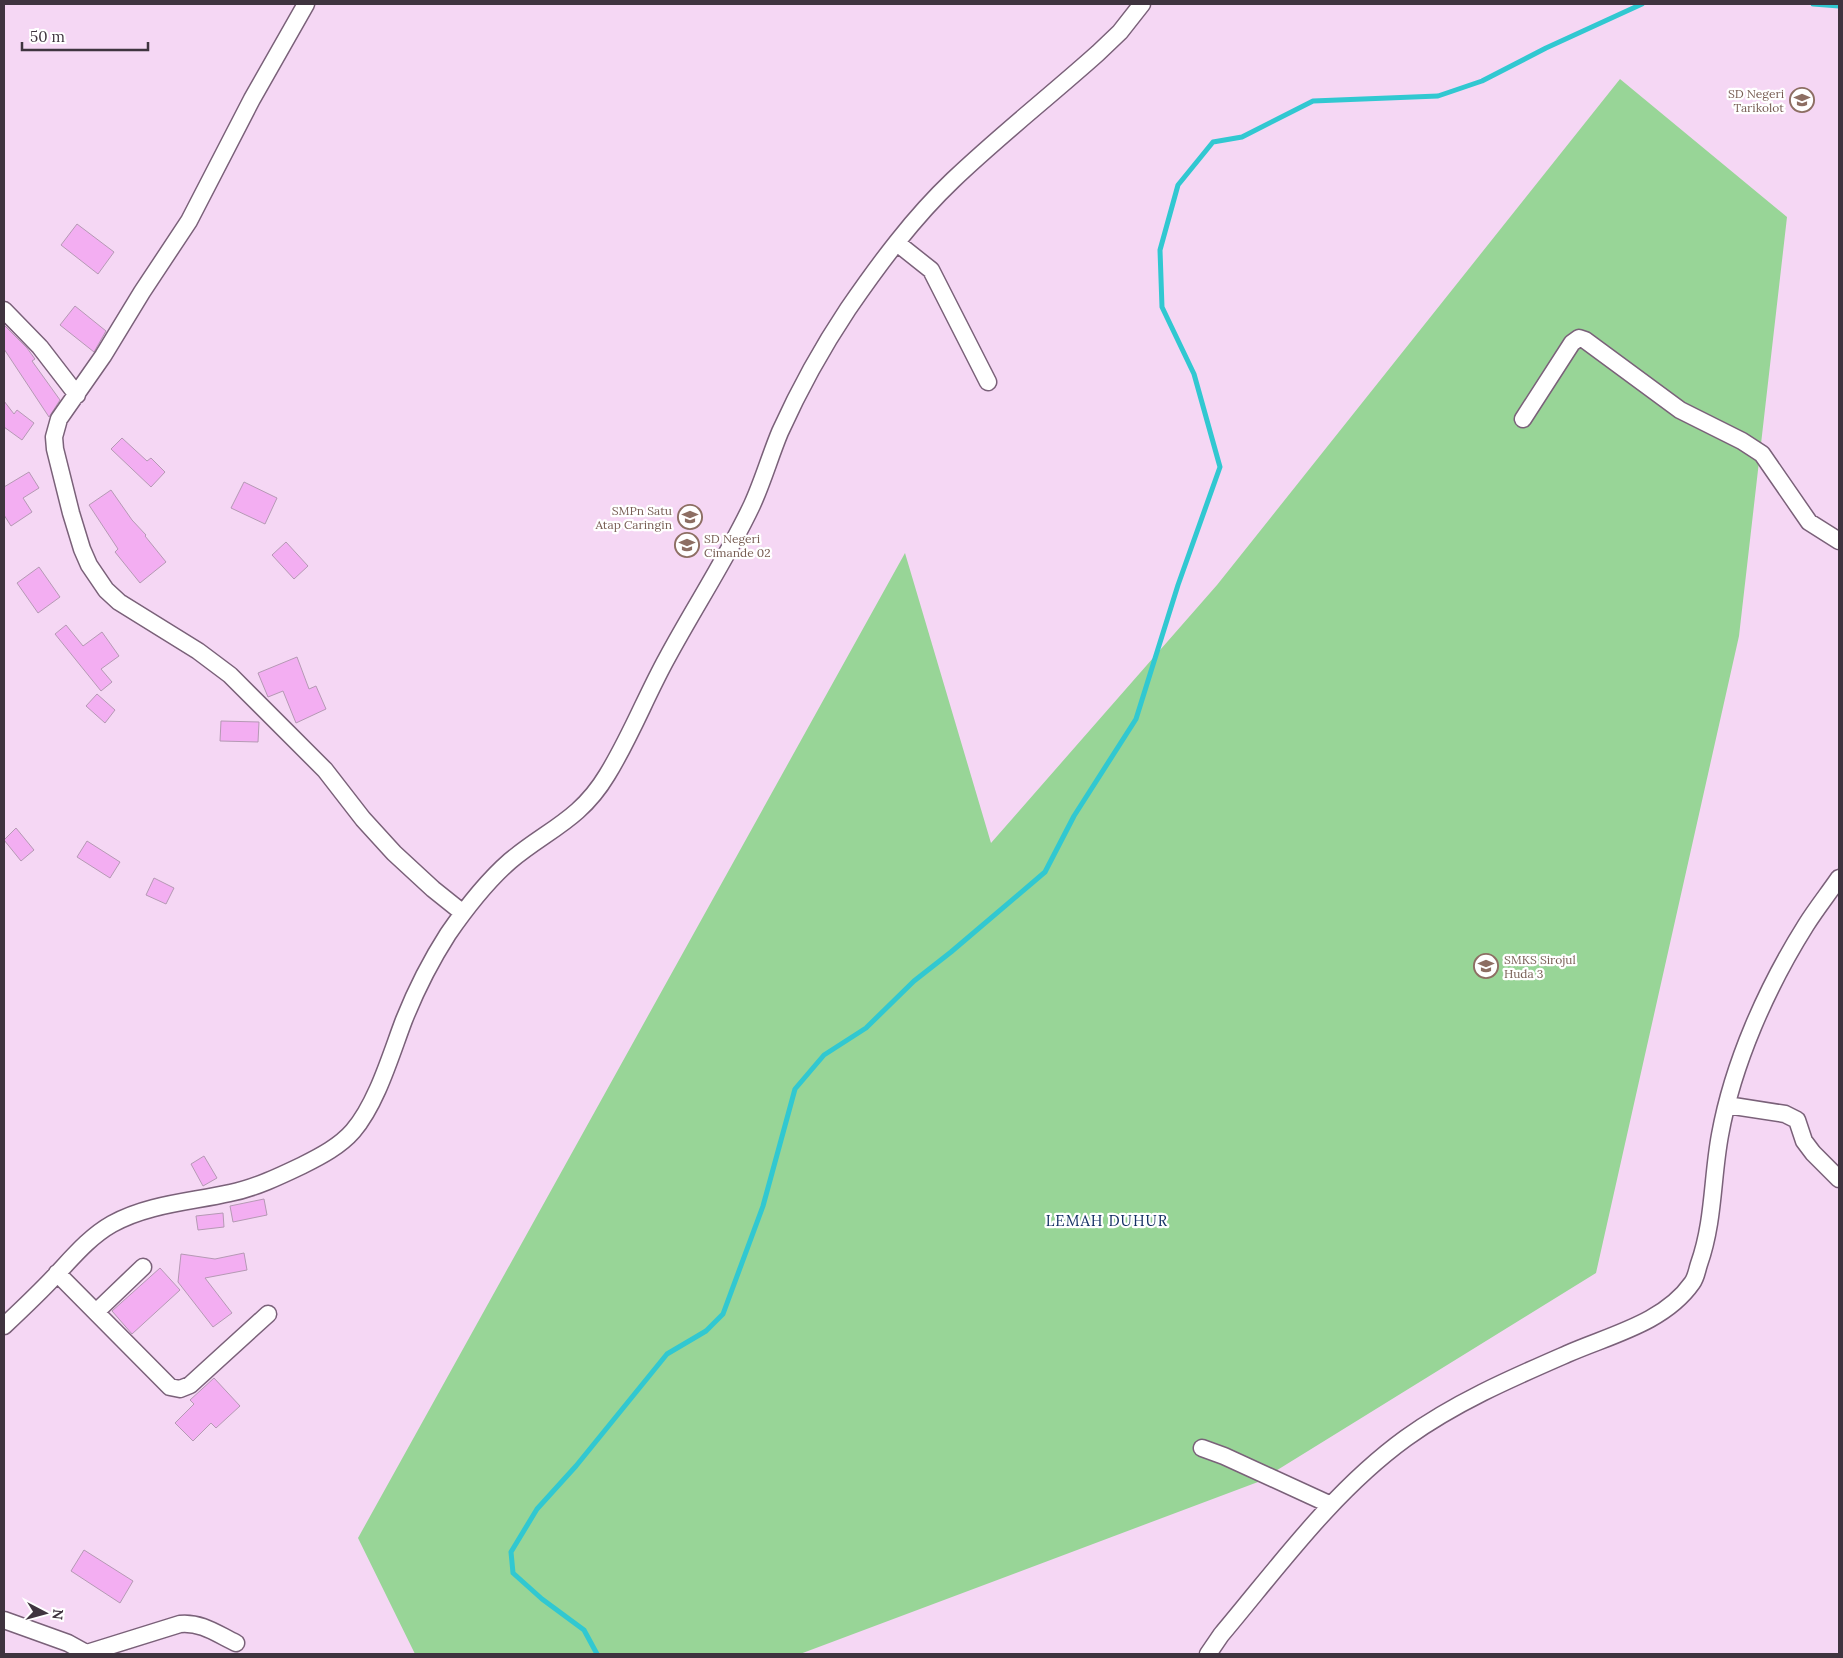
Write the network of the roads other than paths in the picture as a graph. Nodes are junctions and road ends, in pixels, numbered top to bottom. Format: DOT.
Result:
graph roads {
  1 [pos="306,4"];
  2 [pos="1142,4"];
  3 [pos="897,243"];
  4 [pos="4,310"];
  5 [pos="988,382"];
  6 [pos="77,395"];
  7 [pos="1523,418"];
  8 [pos="1839,541"];
  9 [pos="1839,878"];
  10 [pos="463,912"];
  11 [pos="1727,1105"];
  12 [pos="1839,1179"];
  13 [pos="143,1267"];
  14 [pos="57,1274"];
  15 [pos="96,1312"];
  16 [pos="268,1314"];
  17 [pos="4,1326"];
  18 [pos="1202,1448"];
  19 [pos="1331,1505"];
  20 [pos="4,1620"];
  21 [pos="236,1643"];
  22 [pos="88,1653"];
  23 [pos="1208,1654"];
  1 -- 6 [label="street"];
  2 -- 3 [label="street"];
  3 -- 5 [label="street"];
  3 -- 10 [label="street"];
  4 -- 6 [label="street"];
  6 -- 10 [label="street"];
  7 -- 8 [label="street"];
  9 -- 11 [label="street"];
  10 -- 14 [label="street"];
  11 -- 12 [label="street"];
  11 -- 19 [label="street"];
  13 -- 15 [label="street"];
  14 -- 15 [label="street"];
  14 -- 17 [label="street"];
  15 -- 16 [label="street"];
  18 -- 19 [label="street"];
  19 -- 23 [label="street"];
  20 -- 22 [label="street"];
  21 -- 22 [label="street"];
}
